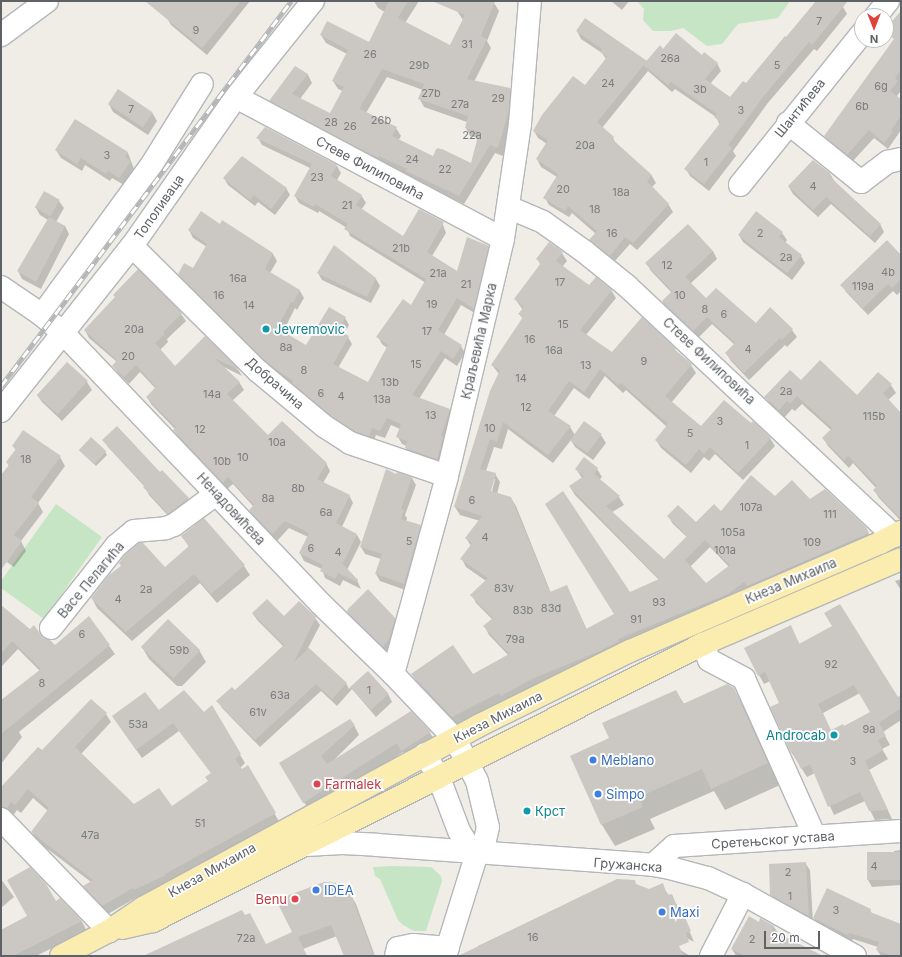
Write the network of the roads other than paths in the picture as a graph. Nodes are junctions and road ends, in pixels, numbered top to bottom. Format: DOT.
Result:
graph roads {
  1 [pos="47,1"];
  2 [pos="313,1"];
  3 [pos="530,1"];
  4 [pos="1,35"];
  5 [pos="854,43"];
  6 [pos="202,84"];
  7 [pos="236,97"];
  8 [pos="788,123"];
  9 [pos="901,159"];
  10 [pos="740,185"];
  11 [pos="508,207"];
  12 [pos="503,239"];
  13 [pos="132,246"];
  14 [pos="1,287"];
  15 [pos="42,315"];
  16 [pos="63,333"];
  17 [pos="1,411"];
  18 [pos="447,476"];
  19 [pos="216,494"];
  20 [pos="897,534"];
  21 [pos="901,559"];
  22 [pos="51,628"];
  23 [pos="703,644"];
  24 [pos="393,674"];
  25 [pos="455,739"];
  26 [pos="425,754"];
  27 [pos="469,763"];
  28 [pos="439,778"];
  29 [pos="1,819"];
  30 [pos="901,831"];
  31 [pos="815,837"];
  32 [pos="306,845"];
  33 [pos="477,853"];
  34 [pos="652,865"];
  35 [pos="743,894"];
  36 [pos="109,932"];
  37 [pos="446,952"];
  38 [pos="61,956"];
  39 [pos="396,956"];
  40 [pos="711,956"];
  41 [pos="855,956"];
  1 -- 4 [label="street"];
  2 -- 7 [label="street, Тополиваца"];
  3 -- 11 [label="street, Краљевића Марка"];
  5 -- 8 [label="street, Шантићева"];
  6 -- 15 [label="street"];
  7 -- 12 [label="street, Стеве Филиповића"];
  7 -- 13 [label="street, Тополиваца"];
  8 -- 9 [label="street"];
  8 -- 10 [label="street, Шантићева"];
  11 -- 12 [label="street, Краљевића Марка"];
  11 -- 20 [label="street, Стеве Филиповића"];
  12 -- 18 [label="street, Краљевића Марка"];
  13 -- 16 [label="street, Тополиваца"];
  13 -- 18 [label="street, Добрачина"];
  14 -- 15 [label="street, Ненадовићева"];
  15 -- 16 [label="street, Ненадовићева"];
  16 -- 17 [label="street, Тополиваца"];
  16 -- 19 [label="street, Ненадовићева"];
  18 -- 24 [label="street, Краљевића Марка"];
  19 -- 22 [label="street, Васе Пелагића"];
  19 -- 24 [label="street, Ненадовићева"];
  20 -- 25 [label="main road, Кнеза Михаила"];
  21 -- 23 [label="main road, Кнеза Михаила"];
  23 -- 27 [label="main road, Кнеза Михаила"];
  23 -- 31 [label="street"];
  24 -- 25 [label="street, Ненадовићева"];
  25 -- 26 [label="main road, Кнеза Михаила"];
  25 -- 27 [label="street, Ненадовићева"];
  26 -- 28 [label="street"];
  26 -- 36 [label="main road, Кнеза Михаила"];
  27 -- 28 [label="main road, Кнеза Михаила"];
  27 -- 33 [label="street"];
  28 -- 32 [label="main road, Кнеза Михаила"];
  28 -- 33 [label="street"];
  29 -- 36 [label="street"];
  30 -- 31 [label="street, Сретењског устава"];
  31 -- 34 [label="street, Сретењског устава"];
  32 -- 33 [label="street, Гружанска"];
  32 -- 36 [label="main road, Кнеза Михаила"];
  33 -- 34 [label="street, Гружанска"];
  33 -- 37 [label="street"];
  34 -- 35 [label="street, Гружанска"];
  35 -- 40 [label="street"];
  35 -- 41 [label="street, Гружанска"];
  36 -- 38 [label="main road, Кнеза Михаила"];
  37 -- 39 [label="street"];
}
